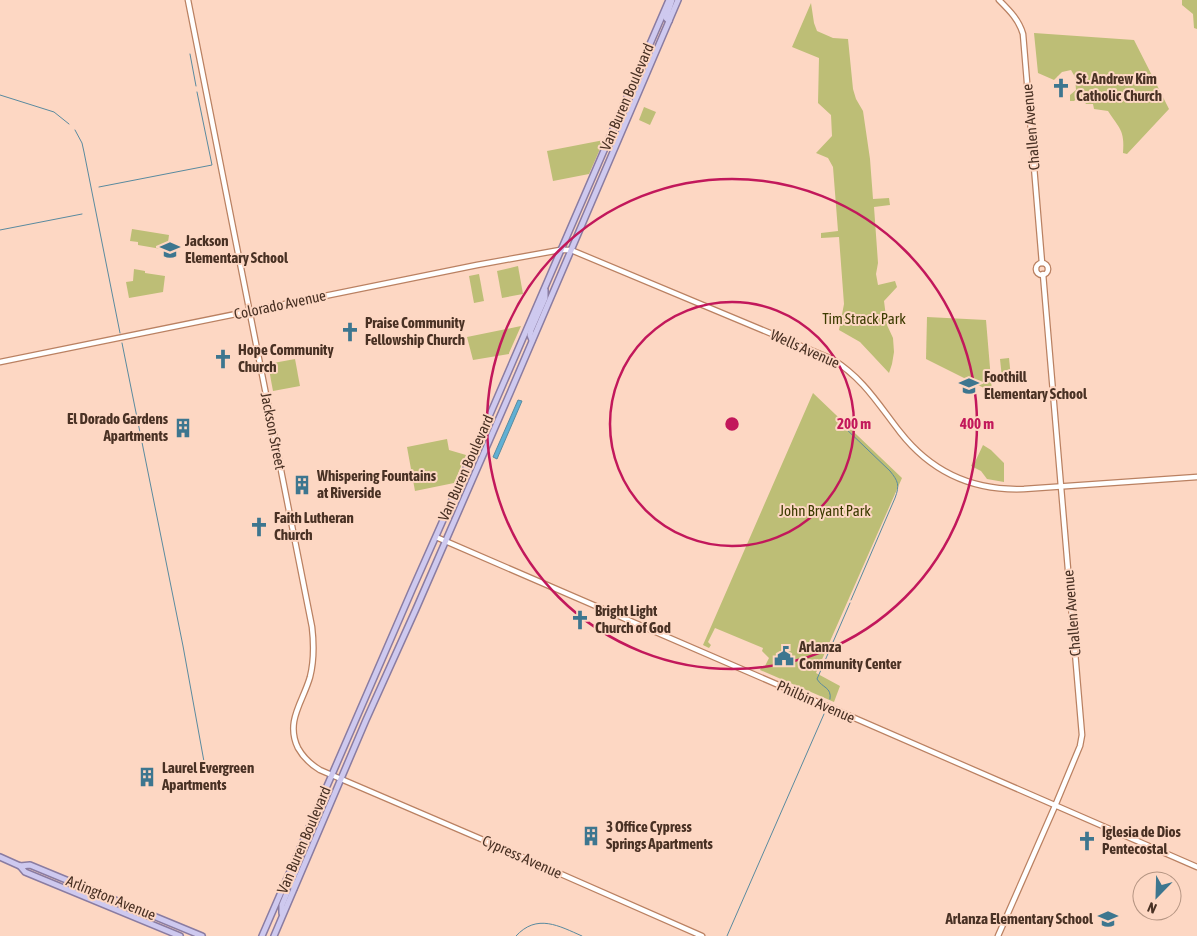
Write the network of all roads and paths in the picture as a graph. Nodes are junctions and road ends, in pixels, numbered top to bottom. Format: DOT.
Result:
graph roads {
  1 [pos="188,0"];
  2 [pos="670,0"];
  3 [pos="678,0"];
  4 [pos="1000,0"];
  5 [pos="669,21"];
  6 [pos="560,250"];
  7 [pos="571,250"];
  8 [pos="1042,263"];
  9 [pos="1043,274"];
  10 [pos="545,286"];
  11 [pos="249,312"];
  12 [pos="532,341"];
  13 [pos="0,362"];
  14 [pos="1197,477"];
  15 [pos="1061,487"];
  16 [pos="436,537"];
  17 [pos="446,541"];
  18 [pos="382,659"];
  19 [pos="392,663"];
  20 [pos="332,775"];
  21 [pos="341,779"];
  22 [pos="1055,806"];
  23 [pos="301,848"];
  24 [pos="0,858"];
  25 [pos="20,866"];
  26 [pos="1197,868"];
  27 [pos="285,884"];
  28 [pos="294,888"];
  29 [pos="282,916"];
  30 [pos="180,936"];
  31 [pos="202,936"];
  32 [pos="262,936"];
  33 [pos="274,936"];
  34 [pos="702,936"];
  35 [pos="998,936"];
  1 -- 11 [label="street, Jackson Street"];
  2 -- 5 [label="main road"];
  2 -- 6 [label="main road, Van Buren Boulevard"];
  3 -- 5 [label="main road, Van Buren Boulevard"];
  4 -- 8 [label="street, Challen Avenue"];
  5 -- 7 [label="main road, Van Buren Boulevard"];
  6 -- 7 [label="street, Wells Avenue"];
  6 -- 10 [label="main road, Van Buren Boulevard"];
  6 -- 11 [label="street, Colorado Avenue"];
  7 -- 12 [label="main road, Van Buren Boulevard"];
  7 -- 15 [label="street, Wells Avenue"];
  8 -- 9 [label="street"];
  8 -- 9 [label="street"];
  9 -- 15 [label="street, Challen Avenue"];
  10 -- 12 [label="main road"];
  10 -- 16 [label="main road, Van Buren Boulevard"];
  11 -- 13 [label="street, Colorado Avenue"];
  11 -- 20 [label="street, Jackson Street"];
  12 -- 17 [label="main road, Van Buren Boulevard"];
  14 -- 15 [label="street, Wells Avenue"];
  15 -- 22 [label="street, Challen Avenue"];
  16 -- 17 [label="street, Philbin Avenue"];
  16 -- 18 [label="main road, Van Buren Boulevard"];
  17 -- 19 [label="main road, Van Buren Boulevard"];
  17 -- 22 [label="street, Philbin Avenue"];
  18 -- 19 [label="main road"];
  18 -- 20 [label="main road, Van Buren Boulevard"];
  19 -- 21 [label="main road, Van Buren Boulevard"];
  20 -- 21 [label="street, Jackson Street"];
  20 -- 23 [label="main road, Van Buren Boulevard"];
  21 -- 28 [label="main road, Van Buren Boulevard"];
  21 -- 34 [label="street, Cypress Avenue"];
  22 -- 26 [label="street, Philbin Avenue"];
  22 -- 35 [label="street, Challen Avenue"];
  23 -- 27 [label="main road, Van Buren Boulevard"];
  23 -- 28 [label="main road"];
  24 -- 25 [label="main road, Arlington Avenue"];
  25 -- 30 [label="main road, Arlington Avenue"];
  25 -- 31 [label="main road, Arlington Avenue"];
  27 -- 29 [label="main road"];
  27 -- 32 [label="main road, Van Buren Boulevard"];
  28 -- 29 [label="main road, Van Buren Boulevard"];
  29 -- 33 [label="main road, Van Buren Boulevard"];
}
